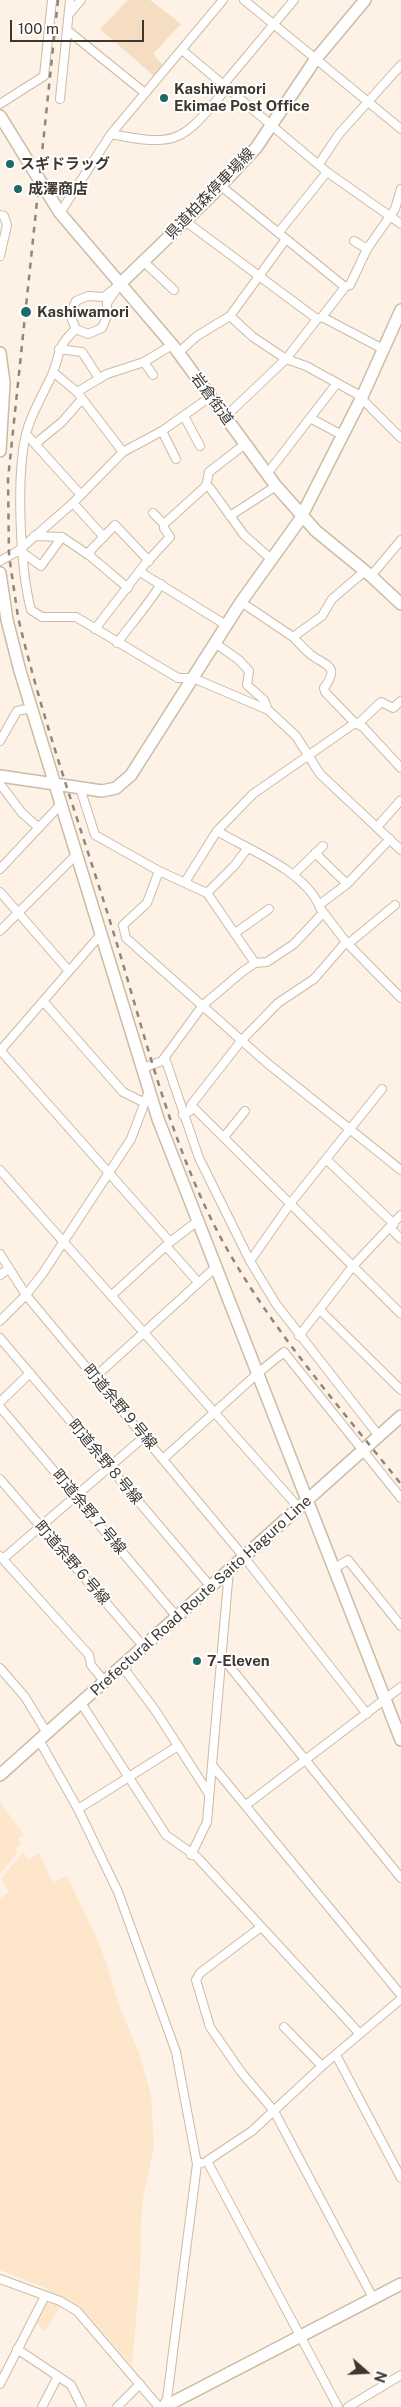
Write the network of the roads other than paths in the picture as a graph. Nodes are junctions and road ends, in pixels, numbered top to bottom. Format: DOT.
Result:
graph roads {
  1 [pos="52,0"];
  2 [pos="70,0"];
  3 [pos="81,0"];
  4 [pos="224,0"];
  5 [pos="244,0"];
  6 [pos="294,0"];
  7 [pos="365,0"];
  8 [pos="69,14"];
  9 [pos="273,24"];
  10 [pos="67,30"];
  11 [pos="182,50"];
  12 [pos="315,60"];
  13 [pos="401,65"];
  14 [pos="225,87"];
  15 [pos="145,93"];
  16 [pos="60,99"];
  17 [pos="0,104"];
  18 [pos="368,104"];
  19 [pos="1,119"];
  20 [pos="271,125"];
  21 [pos="401,130"];
  22 [pos="111,134"];
  23 [pos="319,164"];
  24 [pos="327,172"];
  25 [pos="221,186"];
  26 [pos="401,189"];
  27 [pos="60,213"];
  28 [pos="389,214"];
  29 [pos="0,215"];
  30 [pos="185,221"];
  31 [pos="401,224"];
  32 [pos="279,232"];
  33 [pos="286,239"];
  34 [pos="354,240"];
  35 [pos="1,245"];
  36 [pos="367,248"];
  37 [pos="0,256"];
  38 [pos="144,262"];
  39 [pos="260,276"];
  40 [pos="121,283"];
  41 [pos="345,287"];
  42 [pos="174,290"];
  43 [pos="401,310"];
  44 [pos="230,316"];
  45 [pos="320,318"];
  46 [pos="76,330"];
  47 [pos="59,349"];
  48 [pos="175,349"];
  49 [pos="383,349"];
  50 [pos="0,353"];
  51 [pos="286,359"];
  52 [pos="144,362"];
  53 [pos="53,372"];
  54 [pos="153,375"];
  55 [pos="99,378"];
  56 [pos="2,384"];
  57 [pos="337,384"];
  58 [pos="79,396"];
  59 [pos="210,397"];
  60 [pos="361,399"];
  61 [pos="184,416"];
  62 [pos="225,417"];
  63 [pos="310,418"];
  64 [pos="162,431"];
  65 [pos="27,435"];
  66 [pos="342,435"];
  67 [pos="401,438"];
  68 [pos="35,444"];
  69 [pos="245,444"];
  70 [pos="200,446"];
  71 [pos="0,451"];
  72 [pos="123,452"];
  73 [pos="176,459"];
  74 [pos="267,474"];
  75 [pos="206,486"];
  76 [pos="276,486"];
  77 [pos="81,495"];
  78 [pos="73,503"];
  79 [pos="153,513"];
  80 [pos="301,515"];
  81 [pos="230,516"];
  82 [pos="164,524"];
  83 [pos="34,536"];
  84 [pos="104,536"];
  85 [pos="62,537"];
  86 [pos="401,540"];
  87 [pos="22,550"];
  88 [pos="90,556"];
  89 [pos="271,559"];
  90 [pos="0,561"];
  91 [pos="149,561"];
  92 [pos="0,572"];
  93 [pos="140,572"];
  94 [pos="368,573"];
  95 [pos="161,584"];
  96 [pos="128,588"];
  97 [pos="241,602"];
  98 [pos="401,604"];
  99 [pos="226,625"];
  100 [pos="95,629"];
  101 [pos="293,637"];
  102 [pos="117,643"];
  103 [pos="215,643"];
  104 [pos="192,678"];
  105 [pos="401,701"];
  106 [pos="32,708"];
  107 [pos="268,710"];
  108 [pos="357,723"];
  109 [pos="0,741"];
  110 [pos="310,755"];
  111 [pos="401,768"];
  112 [pos="0,776"];
  113 [pos="0,784"];
  114 [pos="56,784"];
  115 [pos="80,788"];
  116 [pos="401,800"];
  117 [pos="62,803"];
  118 [pos="377,827"];
  119 [pos="38,828"];
  120 [pos="217,831"];
  121 [pos="390,840"];
  122 [pos="324,846"];
  123 [pos="247,849"];
  124 [pos="401,849"];
  125 [pos="77,854"];
  126 [pos="315,854"];
  127 [pos="0,869"];
  128 [pos="160,871"];
  129 [pos="293,875"];
  130 [pos="185,882"];
  131 [pos="347,884"];
  132 [pos="0,892"];
  133 [pos="207,893"];
  134 [pos="319,905"];
  135 [pos="395,905"];
  136 [pos="268,909"];
  137 [pos="18,913"];
  138 [pos="322,914"];
  139 [pos="0,931"];
  140 [pos="102,933"];
  141 [pos="235,933"];
  142 [pos="347,943"];
  143 [pos="255,963"];
  144 [pos="69,971"];
  145 [pos="401,998"];
  146 [pos="43,1001"];
  147 [pos="203,1005"];
  148 [pos="241,1041"];
  149 [pos="0,1050"];
  150 [pos="165,1058"];
  151 [pos="143,1068"];
  152 [pos="149,1089"];
  153 [pos="382,1089"];
  154 [pos="145,1103"];
  155 [pos="191,1104"];
  156 [pos="245,1111"];
  157 [pos="182,1114"];
  158 [pos="349,1130"];
  159 [pos="224,1137"];
  160 [pos="327,1160"];
  161 [pos="0,1170"];
  162 [pos="401,1170"];
  163 [pos="108,1172"];
  164 [pos="290,1204"];
  165 [pos="401,1215"];
  166 [pos="199,1220"];
  167 [pos="392,1226"];
  168 [pos="401,1239"];
  169 [pos="63,1242"];
  170 [pos="168,1244"];
  171 [pos="0,1254"];
  172 [pos="250,1262"];
  173 [pos="217,1266"];
  174 [pos="353,1266"];
  175 [pos="9,1268"];
  176 [pos="0,1275"];
  177 [pos="198,1282"];
  178 [pos="26,1295"];
  179 [pos="111,1296"];
  180 [pos="320,1310"];
  181 [pos="401,1314"];
  182 [pos="0,1321"];
  183 [pos="145,1332"];
  184 [pos="299,1336"];
  185 [pos="0,1338"];
  186 [pos="258,1372"];
  187 [pos="30,1373"];
  188 [pos="94,1377"];
  189 [pos="401,1390"];
  190 [pos="0,1402"];
  191 [pos="0,1407"];
  192 [pos="214,1413"];
  193 [pos="401,1416"];
  194 [pos="379,1436"];
  195 [pos="144,1437"];
  196 [pos="363,1451"];
  197 [pos="162,1458"];
  198 [pos="109,1467"];
  199 [pos="0,1479"];
  200 [pos="75,1496"];
  201 [pos="401,1498"];
  202 [pos="302,1505"];
  203 [pos="40,1526"];
  204 [pos="2,1557"];
  205 [pos="244,1557"];
  206 [pos="333,1569"];
  207 [pos="230,1570"];
  208 [pos="210,1587"];
  209 [pos="177,1617"];
  210 [pos="401,1626"];
  211 [pos="144,1647"];
  212 [pos="222,1657"];
  213 [pos="122,1666"];
  214 [pos="0,1668"];
  215 [pos="105,1682"];
  216 [pos="401,1687"];
  217 [pos="384,1700"];
  218 [pos="81,1704"];
  219 [pos="367,1714"];
  220 [pos="43,1736"];
  221 [pos="401,1740"];
  222 [pos="178,1746"];
  223 [pos="305,1760"];
  224 [pos="212,1766"];
  225 [pos="0,1775"];
  226 [pos="129,1778"];
  227 [pos="209,1794"];
  228 [pos="246,1806"];
  229 [pos="78,1809"];
  230 [pos="191,1855"];
  231 [pos="401,1878"];
  232 [pos="261,1927"];
  233 [pos="401,1995"];
  234 [pos="401,1999"];
  235 [pos="284,2027"];
  236 [pos="360,2034"];
  237 [pos="336,2055"];
  238 [pos="322,2066"];
  239 [pos="274,2111"];
  240 [pos="207,2161"];
  241 [pos="197,2164"];
  242 [pos="401,2178"];
  243 [pos="0,2279"];
  244 [pos="401,2284"];
  245 [pos="45,2296"];
  246 [pos="372,2298"];
  247 [pos="300,2336"];
  248 [pos="18,2349"];
  249 [pos="401,2375"];
  250 [pos="58,2376"];
  251 [pos="137,2379"];
  252 [pos="0,2384"];
  253 [pos="42,2407"];
  254 [pos="82,2407"];
  255 [pos="117,2407"];
  256 [pos="162,2407"];
  257 [pos="338,2407"];
  258 [pos="348,2407"];
  1 -- 17 [label="street"];
  2 -- 8 [label="street"];
  3 -- 8 [label="street"];
  4 -- 11 [label="street"];
  5 -- 9 [label="street"];
  6 -- 9 [label="street"];
  7 -- 12 [label="street, 県道柏森停車場線"];
  8 -- 10 [label="street"];
  9 -- 12 [label="street"];
  9 -- 14 [label="street"];
  10 -- 15 [label="street"];
  10 -- 16 [label="street"];
  11 -- 14 [label="street"];
  11 -- 15 [label="street"];
  12 -- 18 [label="street"];
  12 -- 20 [label="street, 県道柏森停車場線"];
  13 -- 18 [label="street"];
  14 -- 20 [label="street"];
  14 -- 22 [label="street"];
  15 -- 22 [label="street"];
  18 -- 21 [label="street"];
  18 -- 23 [label="street"];
  19 -- 27 [label="street"];
  20 -- 23 [label="street"];
  20 -- 25 [label="street, 県道柏森停車場線"];
  22 -- 27 [label="street"];
  23 -- 24 [label="street"];
  24 -- 28 [label="street"];
  24 -- 32 [label="street"];
  25 -- 30 [label="street, 県道柏森停車場線"];
  25 -- 32 [label="street"];
  26 -- 28 [label="street"];
  27 -- 40 [label="street"];
  28 -- 31 [label="street"];
  28 -- 36 [label="street"];
  29 -- 35 [label="street"];
  30 -- 38 [label="street, 県道柏森停車場線"];
  30 -- 39 [label="street"];
  32 -- 33 [label="street"];
  33 -- 39 [label="street"];
  33 -- 41 [label="street"];
  34 -- 36 [label="street"];
  35 -- 37 [label="street"];
  36 -- 41 [label="street"];
  38 -- 40 [label="street, 県道柏森停車場線"];
  38 -- 42 [label="street"];
  39 -- 44 [label="street"];
  39 -- 45 [label="street"];
  40 -- 46 [label="street"];
  40 -- 46 [label="street"];
  40 -- 48 [label="street, 岩倉街道"];
  41 -- 45 [label="street"];
  43 -- 49 [label="street"];
  44 -- 48 [label="street"];
  44 -- 51 [label="street"];
  45 -- 49 [label="street"];
  45 -- 51 [label="street"];
  46 -- 47 [label="street"];
  47 -- 53 [label="street"];
  47 -- 55 [label="street"];
  48 -- 52 [label="street"];
  48 -- 59 [label="street, 岩倉街道"];
  49 -- 60 [label="street"];
  50 -- 56 [label="street"];
  51 -- 57 [label="street"];
  51 -- 62 [label="street"];
  52 -- 54 [label="street"];
  52 -- 55 [label="street"];
  53 -- 58 [label="street"];
  53 -- 65 [label="street"];
  55 -- 58 [label="street"];
  56 -- 71 [label="street"];
  57 -- 60 [label="street"];
  57 -- 63 [label="street"];
  58 -- 68 [label="street"];
  58 -- 72 [label="street"];
  59 -- 61 [label="street"];
  59 -- 62 [label="street, 岩倉街道"];
  60 -- 66 [label="street"];
  60 -- 67 [label="street"];
  61 -- 64 [label="street"];
  61 -- 70 [label="street"];
  62 -- 69 [label="street, 岩倉街道"];
  63 -- 66 [label="street"];
  63 -- 74 [label="street"];
  64 -- 72 [label="street"];
  64 -- 73 [label="street"];
  65 -- 68 [label="street"];
  65 -- 87 [label="street"];
  66 -- 80 [label="street"];
  68 -- 77 [label="street"];
  69 -- 74 [label="street, 岩倉街道"];
  69 -- 75 [label="street"];
  72 -- 77 [label="street"];
  74 -- 76 [label="street, 岩倉街道"];
  75 -- 81 [label="street"];
  75 -- 82 [label="street"];
  76 -- 80 [label="street, 岩倉街道"];
  76 -- 81 [label="street"];
  77 -- 78 [label="street"];
  78 -- 83 [label="street"];
  78 -- 84 [label="street"];
  79 -- 82 [label="street"];
  80 -- 89 [label="street"];
  80 -- 94 [label="street, 岩倉街道"];
  81 -- 89 [label="street"];
  82 -- 91 [label="street"];
  83 -- 85 [label="street"];
  83 -- 87 [label="street"];
  84 -- 88 [label="street"];
  84 -- 91 [label="street"];
  85 -- 87 [label="street"];
  85 -- 88 [label="street"];
  86 -- 94 [label="street"];
  87 -- 90 [label="street"];
  87 -- 100 [label="street"];
  88 -- 96 [label="street"];
  89 -- 97 [label="street"];
  91 -- 93 [label="street"];
  92 -- 106 [label="street"];
  93 -- 95 [label="street"];
  93 -- 96 [label="street"];
  94 -- 98 [label="street, 岩倉街道"];
  94 -- 101 [label="street"];
  95 -- 99 [label="street"];
  95 -- 102 [label="street"];
  96 -- 100 [label="street"];
  97 -- 99 [label="street"];
  97 -- 101 [label="street"];
  99 -- 103 [label="street"];
  100 -- 102 [label="street"];
  101 -- 108 [label="street"];
  102 -- 104 [label="street"];
  103 -- 104 [label="street"];
  103 -- 107 [label="street"];
  104 -- 107 [label="street"];
  104 -- 115 [label="street"];
  105 -- 108 [label="street"];
  106 -- 109 [label="street"];
  106 -- 114 [label="street"];
  107 -- 110 [label="street"];
  108 -- 110 [label="street"];
  108 -- 111 [label="street"];
  110 -- 118 [label="street"];
  110 -- 120 [label="street"];
  112 -- 114 [label="street"];
  113 -- 119 [label="street"];
  114 -- 115 [label="street"];
  114 -- 117 [label="street"];
  115 -- 128 [label="street"];
  116 -- 118 [label="street"];
  117 -- 119 [label="street"];
  117 -- 125 [label="street"];
  118 -- 121 [label="street"];
  119 -- 127 [label="street"];
  120 -- 123 [label="street"];
  120 -- 130 [label="street"];
  121 -- 124 [label="street"];
  121 -- 131 [label="street"];
  122 -- 126 [label="street"];
  123 -- 129 [label="street"];
  123 -- 133 [label="street"];
  125 -- 137 [label="street"];
  125 -- 140 [label="street"];
  126 -- 129 [label="street"];
  126 -- 131 [label="street"];
  128 -- 130 [label="street"];
  128 -- 147 [label="street"];
  129 -- 134 [label="street"];
  130 -- 133 [label="street"];
  131 -- 134 [label="street"];
  132 -- 137 [label="street"];
  133 -- 141 [label="street"];
  134 -- 138 [label="street"];
  135 -- 142 [label="street"];
  136 -- 141 [label="street"];
  137 -- 139 [label="street"];
  137 -- 144 [label="street"];
  138 -- 142 [label="street"];
  138 -- 143 [label="street"];
  140 -- 144 [label="street"];
  140 -- 151 [label="street"];
  141 -- 143 [label="street"];
  142 -- 145 [label="street"];
  142 -- 148 [label="street"];
  143 -- 147 [label="street"];
  144 -- 146 [label="street"];
  146 -- 149 [label="street"];
  146 -- 154 [label="street"];
  147 -- 148 [label="street"];
  147 -- 150 [label="street"];
  148 -- 155 [label="street"];
  148 -- 158 [label="street"];
  149 -- 163 [label="street"];
  150 -- 151 [label="street"];
  150 -- 157 [label="street"];
  151 -- 152 [label="street"];
  152 -- 154 [label="street"];
  152 -- 166 [label="street"];
  153 -- 158 [label="street"];
  154 -- 163 [label="street"];
  155 -- 157 [label="street"];
  155 -- 159 [label="street"];
  156 -- 159 [label="street"];
  157 -- 172 [label="street"];
  158 -- 160 [label="street"];
  158 -- 162 [label="street"];
  159 -- 164 [label="street"];
  160 -- 164 [label="street"];
  160 -- 167 [label="street"];
  161 -- 169 [label="street"];
  163 -- 169 [label="street"];
  163 -- 170 [label="street"];
  164 -- 172 [label="street"];
  164 -- 174 [label="street"];
  165 -- 167 [label="street"];
  166 -- 170 [label="street"];
  166 -- 173 [label="street"];
  167 -- 168 [label="street"];
  167 -- 174 [label="street"];
  169 -- 178 [label="street"];
  169 -- 179 [label="street"];
  170 -- 177 [label="street"];
  170 -- 179 [label="street"];
  171 -- 175 [label="street, 町道余野９号線"];
  172 -- 184 [label="street"];
  173 -- 177 [label="street"];
  173 -- 186 [label="street"];
  174 -- 180 [label="street"];
  174 -- 181 [label="street"];
  175 -- 176 [label="street"];
  175 -- 178 [label="street, 町道余野９号線"];
  177 -- 183 [label="street"];
  178 -- 182 [label="street"];
  178 -- 188 [label="street, 町道余野９号線"];
  179 -- 183 [label="street"];
  180 -- 184 [label="street"];
  180 -- 189 [label="street"];
  183 -- 188 [label="street"];
  183 -- 192 [label="street"];
  184 -- 194 [label="street"];
  185 -- 187 [label="street, 町道余野８号線"];
  186 -- 192 [label="street"];
  186 -- 196 [label="street"];
  186 -- 202 [label="street"];
  187 -- 190 [label="street"];
  187 -- 198 [label="street, 町道余野８号線"];
  188 -- 195 [label="street, 町道余野９号線"];
  191 -- 200 [label="street, 町道余野７号線"];
  192 -- 197 [label="street"];
  192 -- 202 [label="street"];
  193 -- 194 [label="street, Prefectural Road Route Saito Haguro Line"];
  194 -- 196 [label="street, Prefectural Road Route Saito Haguro Line"];
  195 -- 197 [label="street, 町道余野９号線"];
  195 -- 198 [label="street"];
  196 -- 201 [label="street"];
  196 -- 202 [label="street, Prefectural Road Route Saito Haguro Line"];
  197 -- 205 [label="street, 町道余野９号線"];
  198 -- 200 [label="street"];
  198 -- 208 [label="street, 町道余野８号線"];
  199 -- 203 [label="street, 町道余野６号線"];
  200 -- 203 [label="street"];
  200 -- 209 [label="street, 町道余野７号線"];
  202 -- 205 [label="street, Prefectural Road Route Saito Haguro Line"];
  202 -- 206 [label="street"];
  203 -- 204 [label="street"];
  203 -- 211 [label="street, 町道余野６号線"];
  204 -- 215 [label="street"];
  205 -- 207 [label="street, Prefectural Road Route Saito Haguro Line"];
  205 -- 219 [label="street, 町道余野９号線"];
  206 -- 210 [label="street"];
  206 -- 217 [label="street"];
  207 -- 208 [label="street, Prefectural Road Route Saito Haguro Line"];
  207 -- 212 [label="street"];
  208 -- 209 [label="street, Prefectural Road Route Saito Haguro Line"];
  209 -- 211 [label="street, Prefectural Road Route Saito Haguro Line"];
  211 -- 213 [label="street, Prefectural Road Route Saito Haguro Line"];
  212 -- 223 [label="street"];
  212 -- 224 [label="street"];
  213 -- 215 [label="street, Prefectural Road Route Saito Haguro Line"];
  213 -- 222 [label="street"];
  214 -- 220 [label="street"];
  215 -- 218 [label="street, Prefectural Road Route Saito Haguro Line"];
  216 -- 217 [label="street"];
  217 -- 219 [label="street"];
  217 -- 221 [label="street"];
  218 -- 220 [label="street, Prefectural Road Route Saito Haguro Line"];
  218 -- 226 [label="street"];
  219 -- 223 [label="street"];
  220 -- 225 [label="street, Prefectural Road Route Saito Haguro Line"];
  220 -- 229 [label="street"];
  222 -- 226 [label="street"];
  222 -- 227 [label="street"];
  223 -- 228 [label="street"];
  223 -- 231 [label="street"];
  224 -- 227 [label="street"];
  224 -- 228 [label="street"];
  226 -- 229 [label="street"];
  226 -- 230 [label="street"];
  227 -- 230 [label="street"];
  228 -- 233 [label="street"];
  229 -- 241 [label="street"];
  230 -- 232 [label="street"];
  232 -- 236 [label="street"];
  232 -- 239 [label="street"];
  234 -- 236 [label="street"];
  235 -- 238 [label="street"];
  236 -- 237 [label="street"];
  237 -- 238 [label="street"];
  237 -- 242 [label="street"];
  238 -- 239 [label="street"];
  239 -- 240 [label="street"];
  239 -- 246 [label="street"];
  240 -- 241 [label="street"];
  240 -- 247 [label="street"];
  241 -- 256 [label="street"];
  243 -- 245 [label="street"];
  244 -- 246 [label="street"];
  245 -- 248 [label="street"];
  245 -- 251 [label="street"];
  246 -- 247 [label="street"];
  247 -- 256 [label="street"];
  247 -- 257 [label="street"];
  248 -- 250 [label="street"];
  248 -- 252 [label="street"];
  249 -- 258 [label="street"];
  250 -- 253 [label="street"];
  250 -- 254 [label="street"];
  251 -- 255 [label="street"];
  251 -- 256 [label="street"];
}
